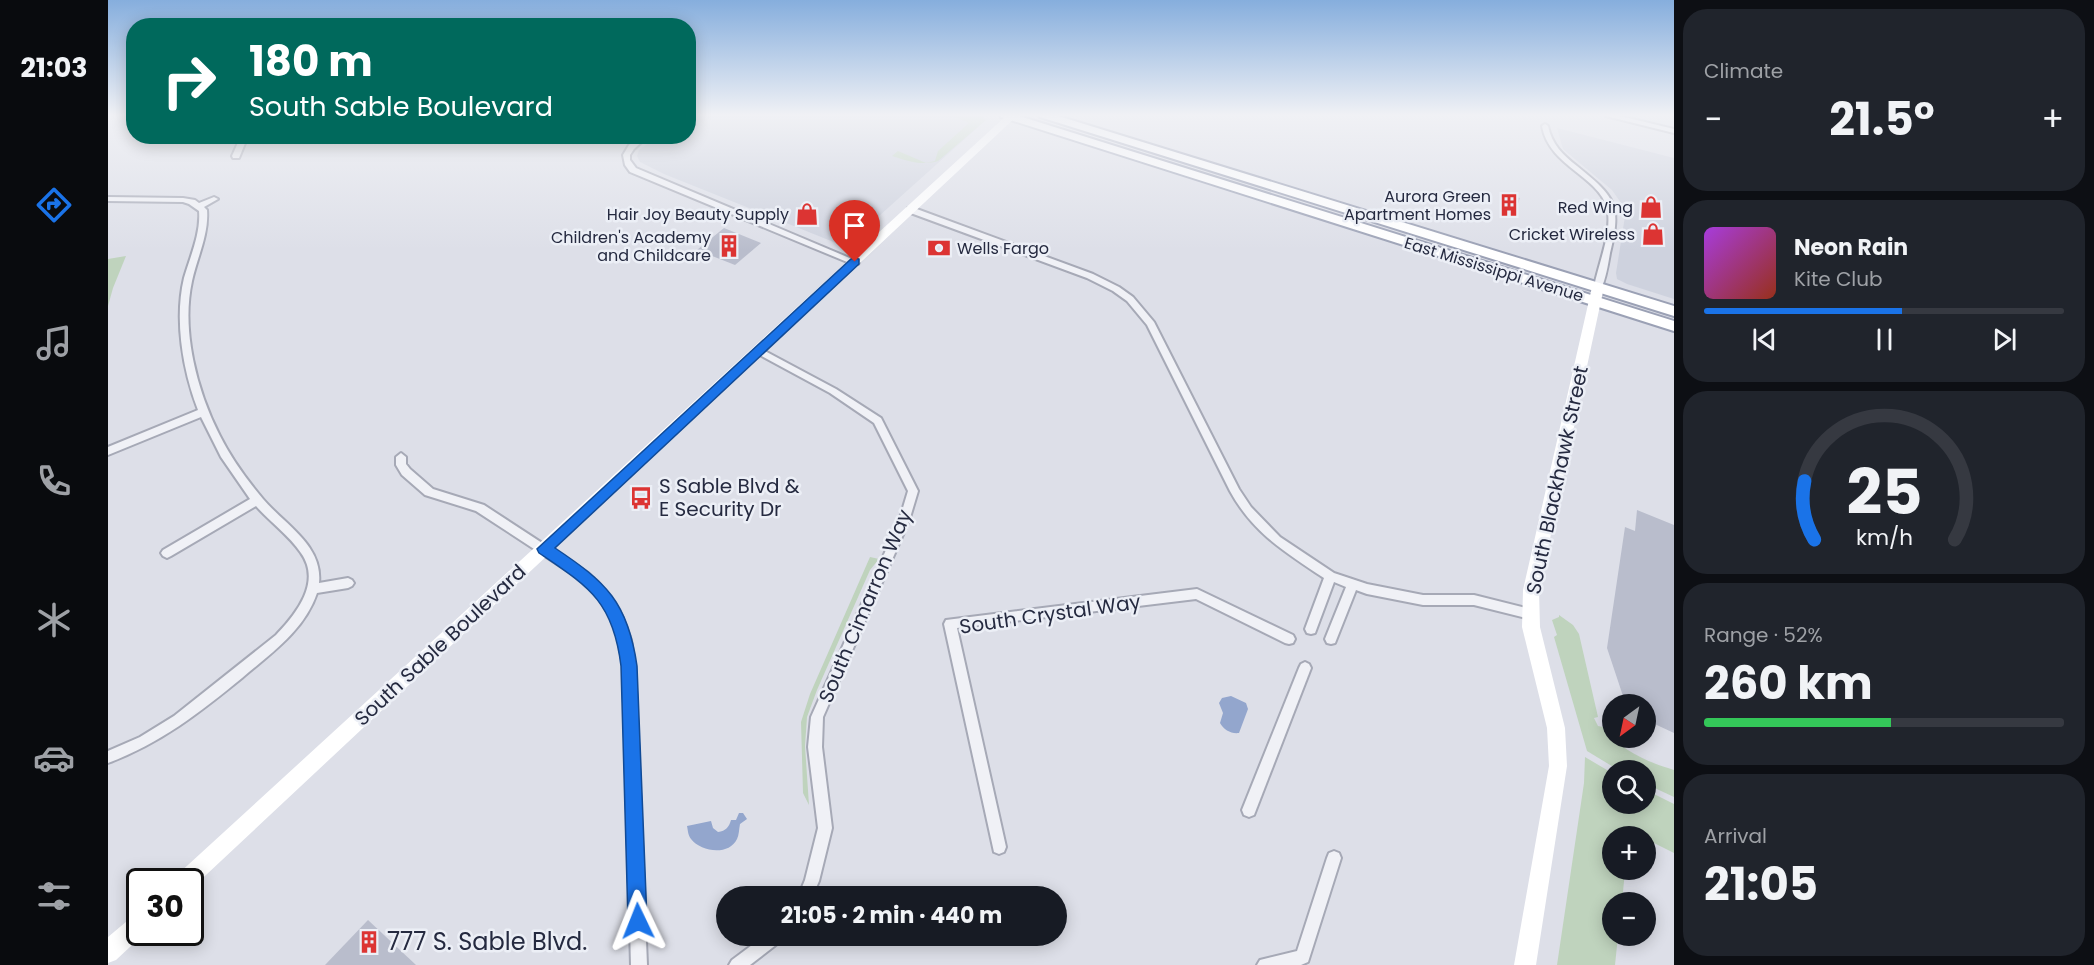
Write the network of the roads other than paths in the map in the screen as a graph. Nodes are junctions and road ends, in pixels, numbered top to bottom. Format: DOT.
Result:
graph roads {
  1 [pos="627,160"];
  2 [pos="964,160"];
  3 [pos="1155,160"];
  4 [pos="1183,160"];
  5 [pos="1568,160"];
  6 [pos="214,199"];
  7 [pos="108,200"];
  8 [pos="199,206"];
  9 [pos="911,210"];
  10 [pos="855,262"];
  11 [pos="1597,294"];
  12 [pos="1674,311"];
  13 [pos="1674,326"];
  14 [pos="759,351"];
  15 [pos="203,411"];
  16 [pos="108,451"];
  17 [pos="400,457"];
  18 [pos="257,500"];
  19 [pos="544,549"];
  20 [pos="167,553"];
  21 [pos="1330,576"];
  22 [pos="348,583"];
  23 [pos="1353,584"];
  24 [pos="313,589"];
  25 [pos="1530,614"];
  26 [pos="1311,629"];
  27 [pos="1289,639"];
  28 [pos="1331,639"];
  29 [pos="1305,668"];
  30 [pos="108,758"];
  31 [pos="1249,810"];
  32 [pos="999,847"];
  33 [pos="1334,858"];
  34 [pos="199,868"];
  35 [pos="810,886"];
  36 [pos="126,936"];
  37 [pos="763,946"];
  38 [pos="108,952"];
  39 [pos="639,965"];
  40 [pos="737,965"];
  41 [pos="1265,965"];
  42 [pos="1526,965"];
  1 -- 10 [label="street"];
  2 -- 9 [label="main road, South Sable Boulevard"];
  3 -- 11 [label="main road, East Mississippi Avenue"];
  4 -- 11 [label="main road, East Mississippi Avenue"];
  5 -- 11 [label="street, South Blackhawk Street"];
  6 -- 8 [label="street"];
  7 -- 8 [label="street"];
  8 -- 15 [label="street"];
  9 -- 10 [label="main road, South Sable Boulevard"];
  9 -- 21 [label="street"];
  10 -- 14 [label="main road, South Sable Boulevard"];
  11 -- 12 [label="main road, East Mississippi Avenue"];
  11 -- 13 [label="main road, East Mississippi Avenue"];
  11 -- 25 [label="main road, South Blackhawk Street"];
  14 -- 19 [label="main road, South Sable Boulevard"];
  14 -- 35 [label="street, South Cimarron Way"];
  15 -- 16 [label="street"];
  15 -- 18 [label="street"];
  17 -- 19 [label="street"];
  18 -- 20 [label="street"];
  18 -- 24 [label="street"];
  19 -- 34 [label="main road, South Sable Boulevard"];
  19 -- 39 [label="street"];
  21 -- 23 [label="street"];
  21 -- 26 [label="street"];
  22 -- 24 [label="street"];
  23 -- 25 [label="street"];
  23 -- 28 [label="street"];
  24 -- 30 [label="street"];
  25 -- 42 [label="main road, South Blackhawk Street"];
  27 -- 32 [label="street, South Crystal Way"];
  29 -- 31 [label="street"];
  33 -- 41 [label="street"];
  36 -- 38 [label="main road"];
  37 -- 40 [label="street"];
}
